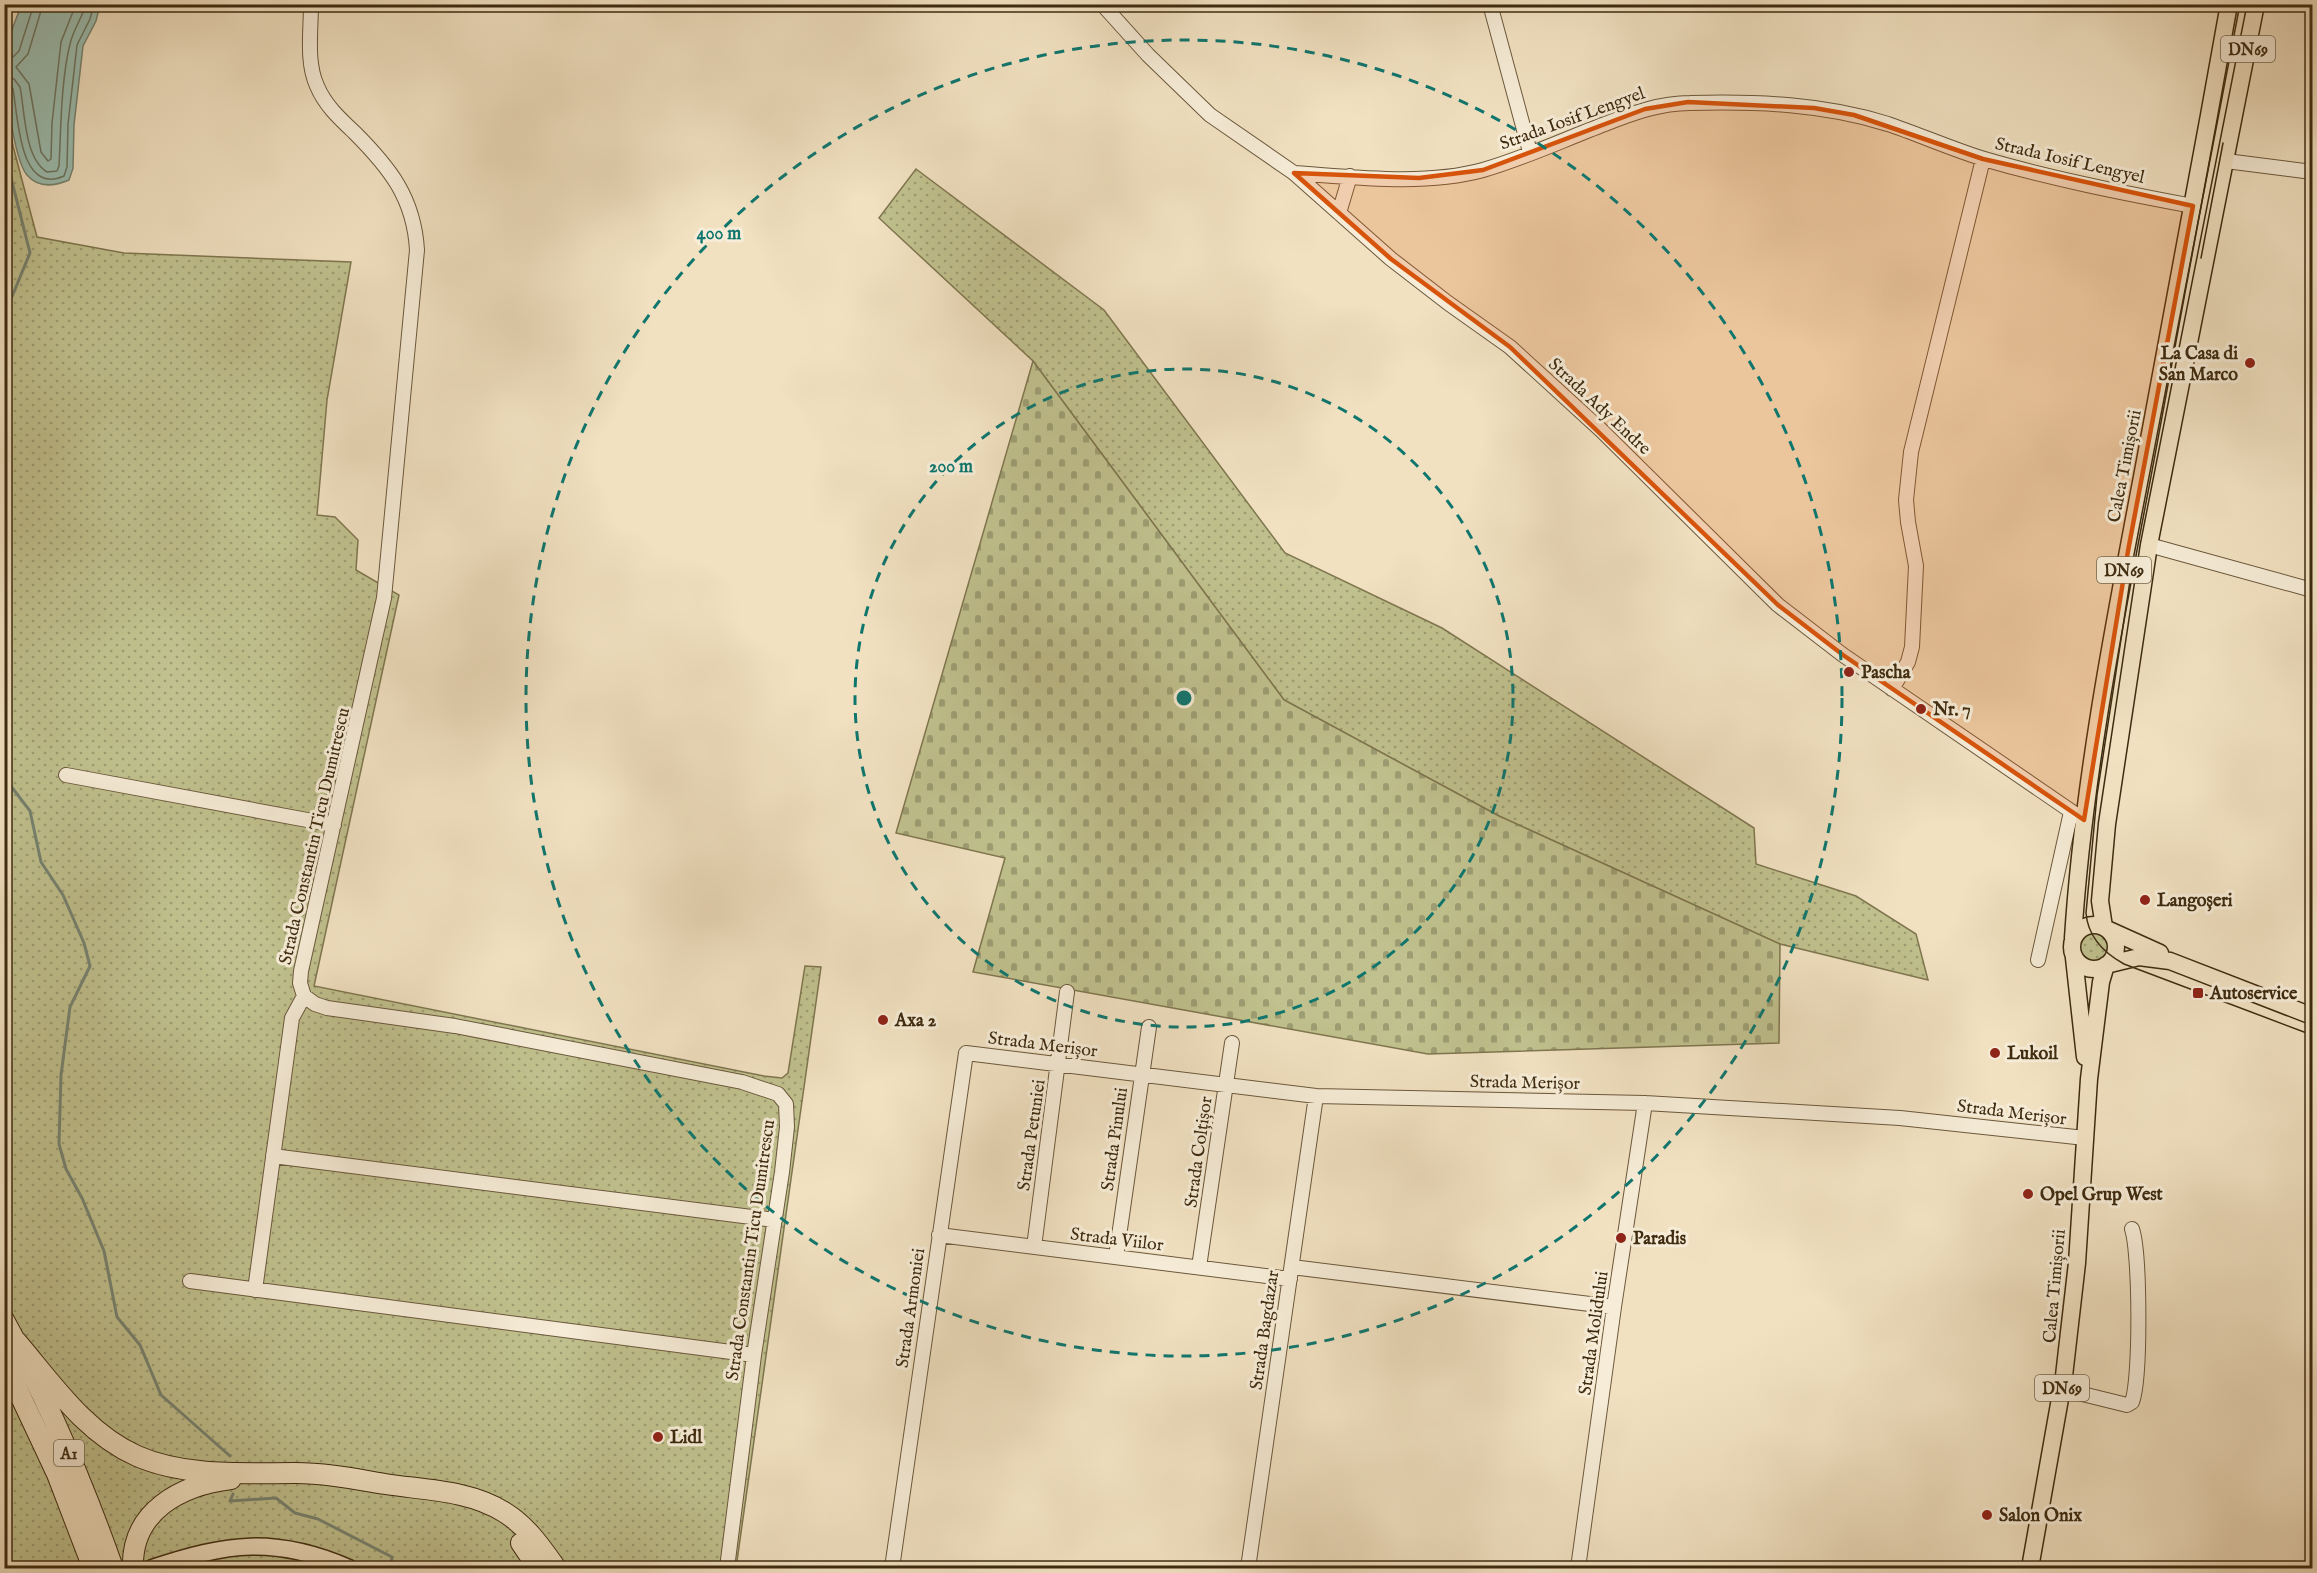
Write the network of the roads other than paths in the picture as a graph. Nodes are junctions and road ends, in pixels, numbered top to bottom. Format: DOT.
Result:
graph roads {
  1 [pos="311,4"];
  2 [pos="1102,4"];
  3 [pos="1490,4"];
  4 [pos="2229,4"];
  5 [pos="2256,4"];
  6 [pos="1530,152"];
  7 [pos="1983,159"];
  8 [pos="2226,161"];
  9 [pos="2313,172"];
  10 [pos="1294,173"];
  11 [pos="1350,176"];
  12 [pos="2193,206"];
  13 [pos="1339,213"];
  14 [pos="2149,545"];
  15 [pos="2313,590"];
  16 [pos="1892,689"];
  17 [pos="66,775"];
  18 [pos="2078,816"];
  19 [pos="334,825"];
  20 [pos="2106,928"];
  21 [pos="2073,938"];
  22 [pos="2074,958"];
  23 [pos="2038,960"];
  24 [pos="2170,961"];
  25 [pos="2106,965"];
  26 [pos="1067,992"];
  27 [pos="303,996"];
  28 [pos="2313,1016"];
  29 [pos="1149,1027"];
  30 [pos="1232,1043"];
  31 [pos="966,1053"];
  32 [pos="1058,1065"];
  33 [pos="1141,1075"];
  34 [pos="2089,1079"];
  35 [pos="1226,1084"];
  36 [pos="1316,1096"];
  37 [pos="1645,1102"];
  38 [pos="2085,1138"];
  39 [pos="273,1156"];
  40 [pos="776,1220"];
  41 [pos="2132,1229"];
  42 [pos="939,1235"];
  43 [pos="1034,1247"];
  44 [pos="1116,1257"];
  45 [pos="1199,1267"];
  46 [pos="1291,1273"];
  47 [pos="190,1281"];
  48 [pos="255,1290"];
  49 [pos="1614,1307"];
  50 [pos="4,1320"];
  51 [pos="16,1341"];
  52 [pos="754,1355"];
  53 [pos="4,1361"];
  54 [pos="2062,1389"];
  55 [pos="275,1473"];
  56 [pos="386,1484"];
  57 [pos="67,1498"];
  58 [pos="82,1569"];
  59 [pos="93,1569"];
  60 [pos="113,1569"];
  61 [pos="133,1569"];
  62 [pos="152,1569"];
  63 [pos="349,1569"];
  64 [pos="538,1569"];
  65 [pos="556,1569"];
  66 [pos="727,1569"];
  67 [pos="892,1569"];
  68 [pos="1248,1569"];
  69 [pos="1578,1569"];
  70 [pos="2030,1569"];
  1 -- 19 [label="street, Strada Constantin Ticu Dumitrescu"];
  2 -- 10 [label="street, Strada Ady Endre"];
  3 -- 6 [label="street"];
  4 -- 12 [label="main road, Calea Timișorii / DN69"];
  5 -- 8 [label="main road, DN69"];
  6 -- 7 [label="street, Strada Iosif Lengyel"];
  6 -- 11 [label="street, Strada Iosif Lengyel"];
  7 -- 12 [label="street, Strada Iosif Lengyel"];
  7 -- 16 [label="street"];
  8 -- 9 [label="street"];
  8 -- 14 [label="main road, DN69"];
  10 -- 11 [label="street, Strada Iosif Lengyel"];
  10 -- 13 [label="street, Strada Ady Endre"];
  11 -- 13 [label="street"];
  12 -- 18 [label="main road, Calea Timișorii / DN69"];
  13 -- 16 [label="street, Strada Ady Endre"];
  14 -- 15 [label="street"];
  14 -- 20 [label="main road, DN69"];
  16 -- 18 [label="street, Strada Ady Endre"];
  17 -- 19 [label="street"];
  18 -- 21 [label="main road, Calea Timișorii / DN69"];
  18 -- 23 [label="street"];
  19 -- 27 [label="street, Strada Constantin Ticu Dumitrescu"];
  20 -- 21 [label="main road"];
  20 -- 24 [label="main road"];
  20 -- 25 [label="main road, DN69"];
  21 -- 22 [label="main road, DN69"];
  22 -- 25 [label="main road"];
  22 -- 34 [label="main road, Calea Timișorii / DN69"];
  24 -- 25 [label="main road"];
  24 -- 28 [label="main road"];
  25 -- 34 [label="main road, Calea Timișorii / DN69"];
  26 -- 32 [label="street, Strada Petuniei"];
  27 -- 39 [label="street"];
  27 -- 40 [label="street, Strada Constantin Ticu Dumitrescu"];
  29 -- 33 [label="street, Strada Pinului"];
  30 -- 35 [label="street, Strada Colțișor"];
  31 -- 32 [label="street, Strada Merișor"];
  31 -- 42 [label="street, Strada Armoniei"];
  32 -- 33 [label="street, Strada Merișor"];
  32 -- 43 [label="street, Strada Petuniei"];
  33 -- 35 [label="street, Strada Merișor"];
  33 -- 44 [label="street, Strada Pinului"];
  34 -- 38 [label="main road, Calea Timișorii / DN69"];
  35 -- 36 [label="street, Strada Merișor"];
  35 -- 45 [label="street, Strada Colțișor"];
  36 -- 37 [label="street, Strada Merișor"];
  36 -- 46 [label="street, Strada Bagdazar"];
  37 -- 38 [label="street, Strada Merișor"];
  37 -- 49 [label="street, Strada Molidului"];
  38 -- 54 [label="main road, Calea Timișorii / DN69"];
  39 -- 40 [label="street"];
  39 -- 48 [label="street"];
  40 -- 52 [label="street, Strada Constantin Ticu Dumitrescu"];
  41 -- 54 [label="street"];
  42 -- 43 [label="street, Strada Viilor"];
  42 -- 67 [label="street, Strada Armoniei"];
  43 -- 44 [label="street, Strada Viilor"];
  44 -- 45 [label="street, Strada Viilor"];
  45 -- 46 [label="street, Strada Viilor"];
  46 -- 49 [label="street, Strada Viilor"];
  46 -- 68 [label="street, Strada Bagdazar"];
  47 -- 48 [label="street"];
  48 -- 52 [label="street"];
  49 -- 69 [label="street, Strada Molidului"];
  50 -- 51 [label="highway, A1"];
  51 -- 55 [label="highway"];
  51 -- 60 [label="highway, A1"];
  52 -- 66 [label="street, Strada Constantin Ticu Dumitrescu"];
  53 -- 57 [label="highway, A1"];
  54 -- 70 [label="main road, Calea Timișorii / DN69"];
  55 -- 56 [label="highway"];
  55 -- 61 [label="highway"];
  56 -- 64 [label="highway"];
  56 -- 65 [label="highway"];
  57 -- 58 [label="highway"];
  57 -- 59 [label="highway, A1"];
  62 -- 63 [label="main road"];
}
